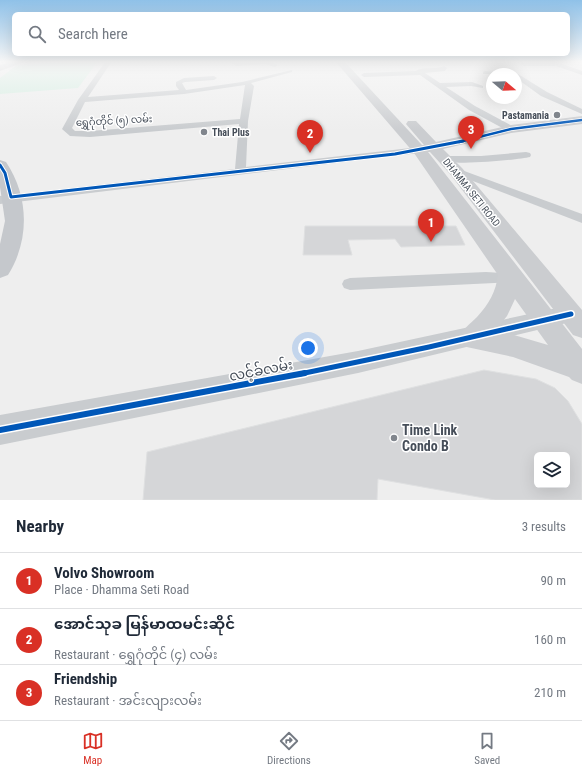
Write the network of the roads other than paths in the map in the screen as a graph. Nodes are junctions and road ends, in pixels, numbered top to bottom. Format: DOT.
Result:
graph roads {
  1 [pos="93,84"];
  2 [pos="179,84"];
  3 [pos="237,84"];
  4 [pos="248,84"];
  5 [pos="360,84"];
  6 [pos="372,84"];
  7 [pos="461,84"];
  8 [pos="473,84"];
  9 [pos="530,84"];
  10 [pos="439,85"];
  11 [pos="481,87"];
  12 [pos="184,92"];
  13 [pos="82,100"];
  14 [pos="582,112"];
  15 [pos="582,120"];
  16 [pos="244,121"];
  17 [pos="511,129"];
  18 [pos="427,149"];
  19 [pos="526,155"];
  20 [pos="0,165"];
  21 [pos="450,165"];
  22 [pos="240,172"];
  23 [pos="6,198"];
  24 [pos="0,219"];
  25 [pos="582,219"];
  26 [pos="0,236"];
  27 [pos="0,270"];
  28 [pos="510,275"];
  29 [pos="350,284"];
  30 [pos="544,320"];
  31 [pos="576,321"];
  32 [pos="472,338"];
  33 [pos="581,370"];
  34 [pos="0,430"];
  1 -- 13 [label="street, ရွှေဂုံတိုင် (၅) လမ်း"];
  2 -- 12 [label="street"];
  3 -- 12 [label="street"];
  4 -- 16 [label="street"];
  5 -- 18 [label="main road, DHAMMA SETI ROAD"];
  6 -- 18 [label="main road, DHAMMA SETI ROAD"];
  7 -- 10 [label="street"];
  8 -- 11 [label="street"];
  9 -- 14 [label="street"];
  10 -- 17 [label="street"];
  12 -- 13 [label="street"];
  13 -- 16 [label="street, ရွှေဂုံတိုင် (၅) လမ်း"];
  15 -- 17 [label="main road"];
  16 -- 22 [label="street"];
  17 -- 18 [label="main road"];
  18 -- 21 [label="main road, DHAMMA SETI ROAD"];
  18 -- 22 [label="street"];
  18 -- 28 [label="main road, DHAMMA SETI ROAD"];
  19 -- 21 [label="street"];
  20 -- 23 [label="main road"];
  21 -- 25 [label="street"];
  21 -- 31 [label="main road, DHAMMA SETI ROAD"];
  22 -- 23 [label="street"];
  23 -- 27 [label="main road"];
  24 -- 26 [label="main road"];
  28 -- 29 [label="street"];
  28 -- 30 [label="main road, DHAMMA SETI ROAD"];
  28 -- 32 [label="main road"];
  30 -- 31 [label="street, လင့်ခ်လမ်း"];
  30 -- 32 [label="street, လင့်ခ်လမ်း"];
  30 -- 33 [label="main road, DHAMMA SETI ROAD"];
  32 -- 33 [label="main road"];
  32 -- 34 [label="street, လင့်ခ်လမ်း"];
}
